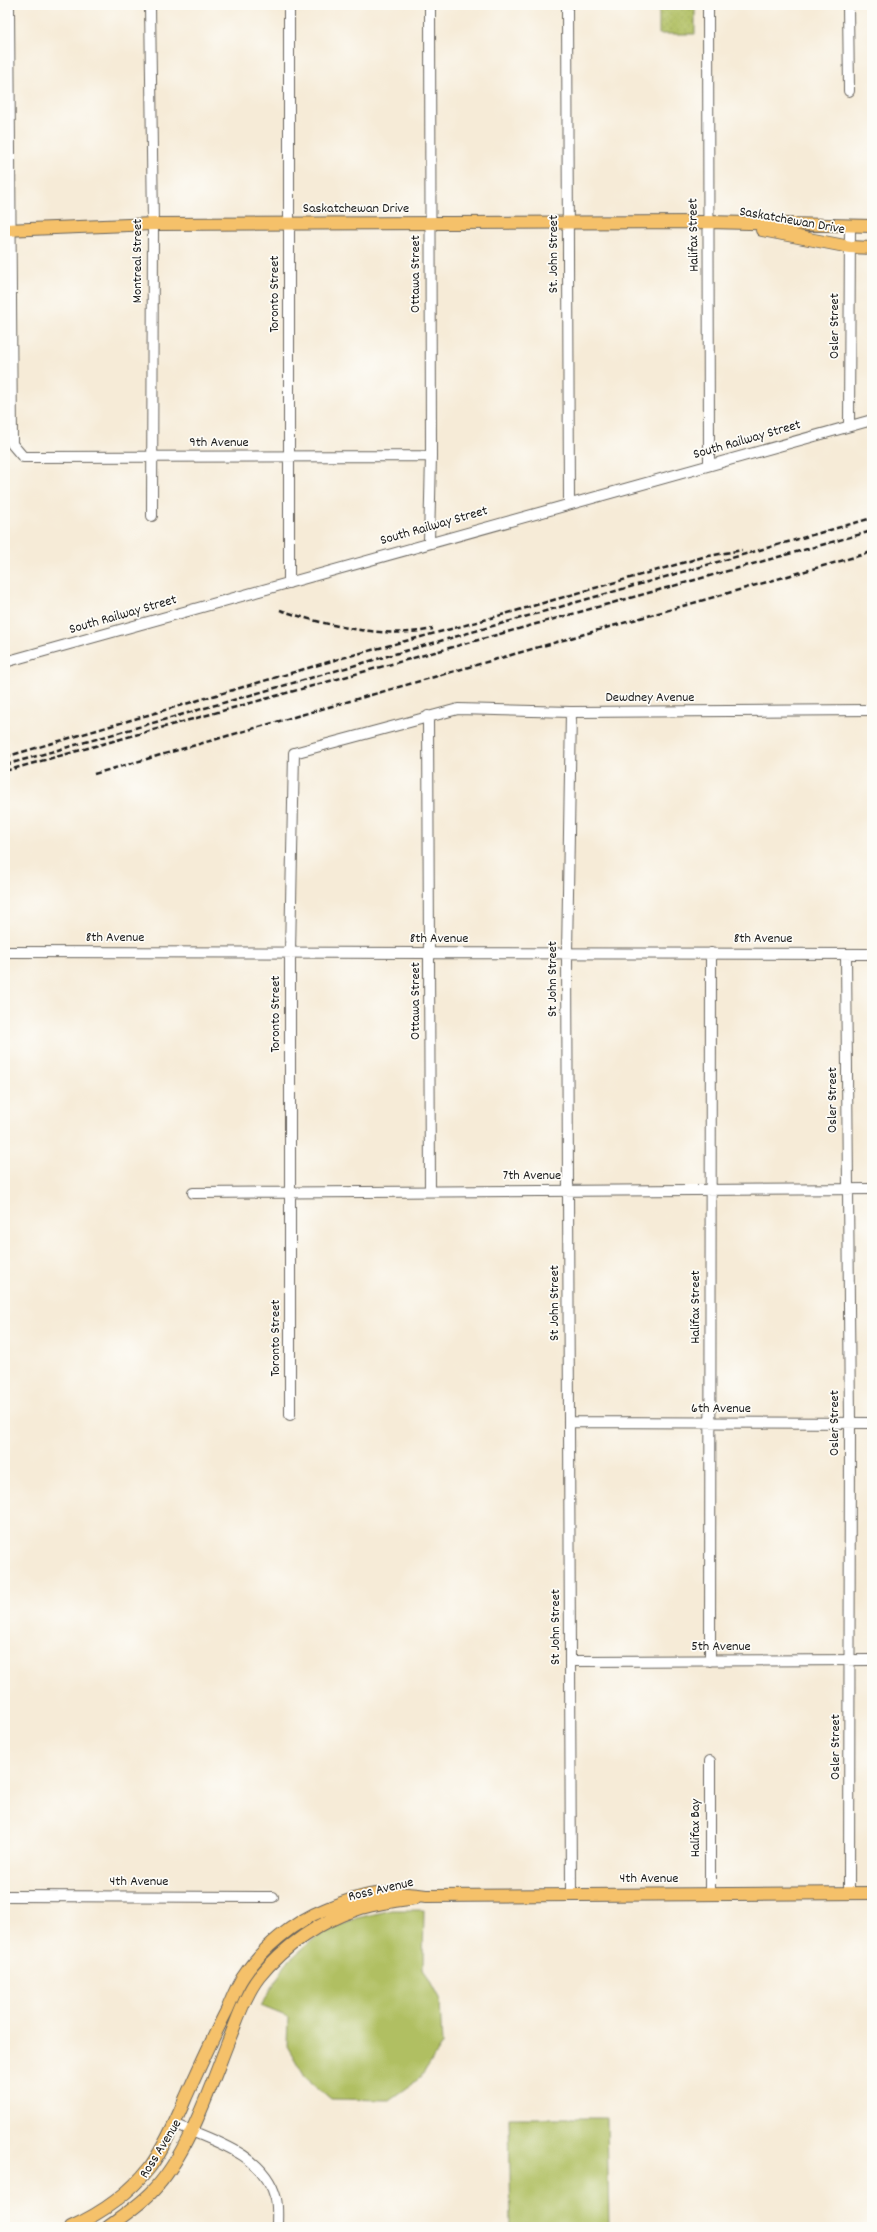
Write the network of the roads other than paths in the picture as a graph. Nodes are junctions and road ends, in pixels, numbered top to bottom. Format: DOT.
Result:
graph roads {
  1 [pos="9,5"];
  2 [pos="150,5"];
  3 [pos="289,5"];
  4 [pos="430,5"];
  5 [pos="567,5"];
  6 [pos="708,5"];
  7 [pos="848,5"];
  8 [pos="849,92"];
  9 [pos="708,222"];
  10 [pos="568,223"];
  11 [pos="153,224"];
  12 [pos="289,224"];
  13 [pos="429,224"];
  14 [pos="850,225"];
  15 [pos="872,226"];
  16 [pos="8,230"];
  17 [pos="850,247"];
  18 [pos="872,248"];
  19 [pos="872,420"];
  20 [pos="849,426"];
  21 [pos="290,456"];
  22 [pos="431,456"];
  23 [pos="151,457"];
  24 [pos="709,465"];
  25 [pos="569,503"];
  26 [pos="152,516"];
  27 [pos="429,542"];
  28 [pos="289,582"];
  29 [pos="5,662"];
  30 [pos="872,710"];
  31 [pos="571,712"];
  32 [pos="428,716"];
  33 [pos="5,952"];
  34 [pos="290,952"];
  35 [pos="430,953"];
  36 [pos="567,953"];
  37 [pos="711,953"];
  38 [pos="846,954"];
  39 [pos="872,954"];
  40 [pos="848,1189"];
  41 [pos="872,1189"];
  42 [pos="430,1190"];
  43 [pos="568,1190"];
  44 [pos="711,1190"];
  45 [pos="291,1191"];
  46 [pos="193,1193"];
  47 [pos="290,1415"];
  48 [pos="570,1422"];
  49 [pos="709,1423"];
  50 [pos="850,1423"];
  51 [pos="872,1423"];
  52 [pos="850,1660"];
  53 [pos="872,1660"];
  54 [pos="571,1661"];
  55 [pos="710,1661"];
  56 [pos="710,1761"];
  57 [pos="849,1893"];
  58 [pos="872,1893"];
  59 [pos="571,1894"];
  60 [pos="710,1894"];
  61 [pos="5,1896"];
  62 [pos="426,1896"];
  63 [pos="273,1897"];
  64 [pos="174,2124"];
  65 [pos="192,2132"];
  66 [pos="71,2227"];
  67 [pos="108,2227"];
  68 [pos="277,2227"];
  1 -- 16 [label="street"];
  2 -- 11 [label="street, Montreal Street"];
  3 -- 12 [label="street, Toronto Street"];
  4 -- 13 [label="street, Ottawa Street"];
  5 -- 10 [label="street, St. John Street"];
  6 -- 9 [label="street, Halifax Street"];
  7 -- 8 [label="street"];
  9 -- 10 [label="main road, Saskatchewan Drive"];
  9 -- 14 [label="main road, Saskatchewan Drive"];
  9 -- 17 [label="main road, Saskatchewan Drive"];
  9 -- 24 [label="street, Halifax Street"];
  10 -- 13 [label="main road, Saskatchewan Drive"];
  10 -- 25 [label="street, St. John Street"];
  11 -- 12 [label="main road, Saskatchewan Drive"];
  11 -- 16 [label="main road, Saskatchewan Drive"];
  11 -- 23 [label="street, Montreal Street"];
  12 -- 13 [label="main road, Saskatchewan Drive"];
  12 -- 21 [label="street, Toronto Street"];
  13 -- 22 [label="street, Ottawa Street"];
  14 -- 15 [label="main road, Saskatchewan Drive"];
  14 -- 17 [label="street, Osler Street"];
  16 -- 23 [label="street, 9th Avenue"];
  17 -- 18 [label="main road, Saskatchewan Drive"];
  17 -- 20 [label="street, Osler Street"];
  19 -- 20 [label="street, South Railway Street"];
  20 -- 24 [label="street, South Railway Street"];
  21 -- 22 [label="street, 9th Avenue"];
  21 -- 23 [label="street, 9th Avenue"];
  21 -- 28 [label="street, Toronto Street"];
  22 -- 27 [label="street, Ottawa Street"];
  23 -- 26 [label="street, Montreal Street"];
  24 -- 25 [label="street, South Railway Street"];
  25 -- 27 [label="street, South Railway Street"];
  27 -- 28 [label="street, South Railway Street"];
  28 -- 29 [label="street, South Railway Street"];
  30 -- 31 [label="street, Dewdney Avenue"];
  31 -- 32 [label="street, Dewdney Avenue"];
  31 -- 36 [label="street, St John Street"];
  32 -- 34 [label="street, Toronto Street"];
  32 -- 35 [label="street, Ottawa Street"];
  33 -- 34 [label="street, 8th Avenue"];
  34 -- 35 [label="street, 8th Avenue"];
  34 -- 45 [label="street, Toronto Street"];
  35 -- 36 [label="street, 8th Avenue"];
  35 -- 42 [label="street, Ottawa Street"];
  36 -- 37 [label="street, 8th Avenue"];
  36 -- 43 [label="street, St John Street"];
  37 -- 38 [label="street, 8th Avenue"];
  37 -- 44 [label="street, Halifax Street"];
  38 -- 39 [label="street, 8th Avenue"];
  38 -- 40 [label="street, Osler Street"];
  40 -- 41 [label="street, 7th Avenue"];
  40 -- 44 [label="street, 7th Avenue"];
  40 -- 50 [label="street, Osler Street"];
  42 -- 43 [label="street, 7th Avenue"];
  42 -- 45 [label="street, 7th Avenue"];
  43 -- 44 [label="street, 7th Avenue"];
  43 -- 48 [label="street, St John Street"];
  44 -- 49 [label="street, Halifax Street"];
  45 -- 46 [label="street, 7th Avenue"];
  45 -- 47 [label="street, Toronto Street"];
  48 -- 49 [label="street, 6th Avenue"];
  48 -- 54 [label="street, St John Street"];
  49 -- 50 [label="street, 6th Avenue"];
  49 -- 55 [label="street, Halifax Street"];
  50 -- 51 [label="street, 6th Avenue"];
  50 -- 52 [label="street, Osler Street"];
  52 -- 53 [label="street, 5th Avenue"];
  52 -- 55 [label="street, 5th Avenue"];
  52 -- 57 [label="street, Osler Street"];
  54 -- 55 [label="street, 5th Avenue"];
  54 -- 59 [label="street, St John Street"];
  56 -- 60 [label="street, Halifax Bay"];
  57 -- 58 [label="main road, 4th Avenue"];
  57 -- 60 [label="main road, 4th Avenue"];
  59 -- 60 [label="main road, 4th Avenue"];
  59 -- 62 [label="main road, 4th Avenue"];
  61 -- 63 [label="street, 4th Avenue"];
  62 -- 64 [label="main road, Ross Avenue"];
  62 -- 65 [label="main road, Ross Avenue"];
  64 -- 65 [label="street"];
  64 -- 66 [label="main road, Ross Avenue"];
  65 -- 67 [label="main road, Ross Avenue"];
  65 -- 68 [label="street"];
}
